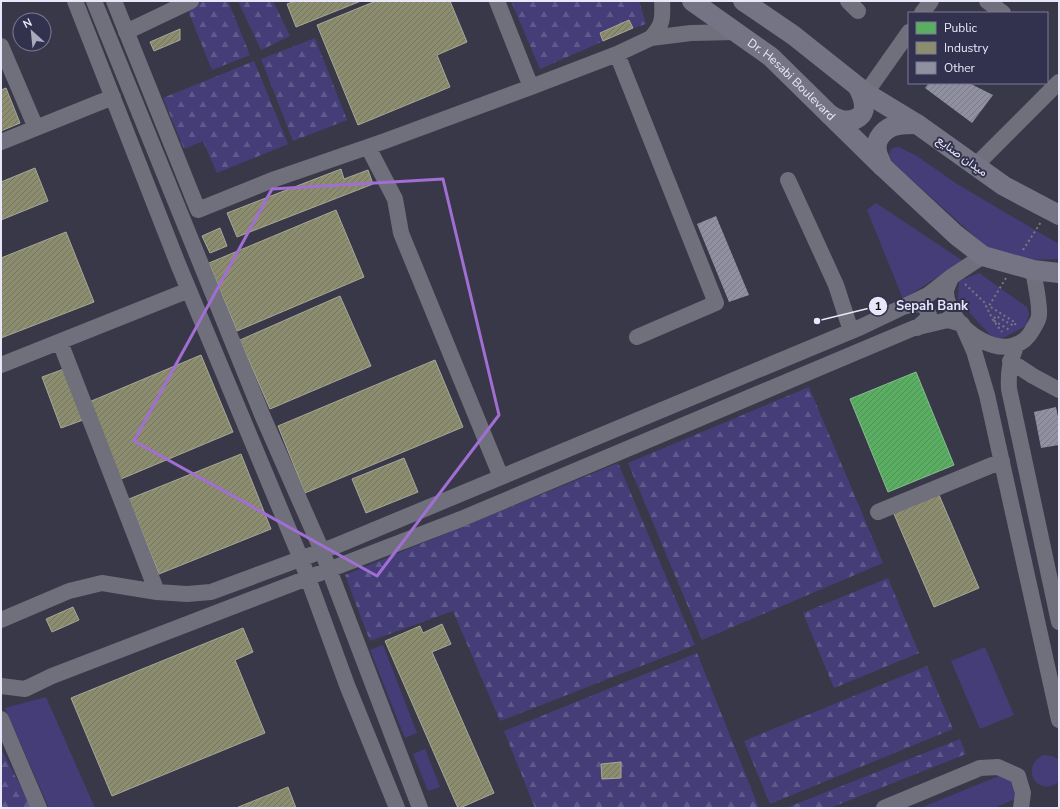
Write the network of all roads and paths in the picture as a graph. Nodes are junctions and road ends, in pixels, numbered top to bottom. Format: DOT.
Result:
graph roads {
  1 [pos="75,1"];
  2 [pos="94,1"];
  3 [pos="114,1"];
  4 [pos="191,1"];
  5 [pos="497,1"];
  6 [pos="662,1"];
  7 [pos="692,1"];
  8 [pos="745,1"];
  9 [pos="930,1"];
  10 [pos="987,1"];
  11 [pos="923,12"];
  12 [pos="1002,12"];
  13 [pos="769,19"];
  14 [pos="126,32"];
  15 [pos="908,33"];
  16 [pos="744,37"];
  17 [pos="651,38"];
  18 [pos="1,46"];
  19 [pos="616,54"];
  20 [pos="1059,82"];
  21 [pos="531,88"];
  22 [pos="862,90"];
  23 [pos="113,97"];
  24 [pos="827,113"];
  25 [pos="917,124"];
  26 [pos="36,128"];
  27 [pos="1,142"];
  28 [pos="368,147"];
  29 [pos="975,166"];
  30 [pos="883,167"];
  31 [pos="788,180"];
  32 [pos="1036,204"];
  33 [pos="1059,215"];
  34 [pos="1059,221"];
  35 [pos="983,256"];
  36 [pos="1050,271"];
  37 [pos="954,276"];
  38 [pos="189,290"];
  39 [pos="906,306"];
  40 [pos="989,306"];
  41 [pos="993,320"];
  42 [pos="962,324"];
  43 [pos="917,328"];
  44 [pos="856,329"];
  45 [pos="638,337"];
  46 [pos="1012,338"];
  47 [pos="60,342"];
  48 [pos="871,347"];
  49 [pos="1010,361"];
  50 [pos="1,365"];
  51 [pos="1059,390"];
  52 [pos="1002,461"];
  53 [pos="501,477"];
  54 [pos="878,512"];
  55 [pos="322,551"];
  56 [pos="301,559"];
  57 [pos="328,571"];
  58 [pos="307,579"];
  59 [pos="157,592"];
  60 [pos="1058,617"];
  61 [pos="1,620"];
  62 [pos="1,686"];
  63 [pos="1,719"];
  64 [pos="1059,720"];
  65 [pos="39,808"];
  66 [pos="397,808"];
  67 [pos="420,808"];
  68 [pos="884,808"];
  69 [pos="1022,808"];
  1 -- 23 [label="street"];
  2 -- 55 [label="street"];
  3 -- 14 [label="street"];
  4 -- 14 [label="street"];
  5 -- 21 [label="street"];
  6 -- 17 [label="street"];
  7 -- 16 [label="main road, Dr. Hesabi Boulevard"];
  8 -- 13 [label="main road"];
  9 -- 11 [label="street"];
  10 -- 12 [label="street"];
  13 -- 16 [label="main road"];
  13 -- 22 [label="main road"];
  14 -- 28 [label="street"];
  15 -- 22 [label="street"];
  16 -- 17 [label="street"];
  16 -- 24 [label="main road, Dr. Hesabi Boulevard"];
  17 -- 19 [label="street"];
  18 -- 26 [label="street"];
  19 -- 21 [label="street"];
  19 -- 45 [label="street"];
  20 -- 29 [label="street"];
  21 -- 28 [label="street"];
  22 -- 24 [label="main road"];
  22 -- 25 [label="main road, میدان صنایع"];
  23 -- 26 [label="street"];
  23 -- 38 [label="street"];
  24 -- 30 [label="main road, Dr. Hesabi Boulevard"];
  25 -- 29 [label="main road, میدان صنایع"];
  25 -- 30 [label="main road"];
  26 -- 27 [label="street"];
  28 -- 53 [label="street"];
  29 -- 32 [label="main road, میدان صنایع"];
  30 -- 35 [label="main road"];
  31 -- 44 [label="street"];
  32 -- 33 [label="main road, میدان صنایع"];
  32 -- 34 [label="main road"];
  35 -- 36 [label="main road"];
  35 -- 37 [label="street"];
  36 -- 46 [label="street"];
  37 -- 39 [label="street"];
  37 -- 41 [label="path"];
  37 -- 42 [label="street"];
  38 -- 47 [label="street"];
  38 -- 56 [label="street"];
  39 -- 43 [label="street"];
  39 -- 44 [label="street"];
  40 -- 41 [label="path"];
  41 -- 46 [label="path"];
  41 -- 46 [label="path"];
  42 -- 43 [label="street"];
  42 -- 46 [label="street"];
  42 -- 52 [label="street"];
  43 -- 48 [label="street"];
  44 -- 48 [label="street"];
  44 -- 53 [label="street"];
  46 -- 49 [label="street"];
  47 -- 50 [label="street"];
  47 -- 59 [label="street"];
  48 -- 57 [label="street"];
  49 -- 51 [label="street"];
  49 -- 60 [label="street"];
  52 -- 54 [label="street"];
  52 -- 64 [label="street"];
  53 -- 55 [label="street"];
  55 -- 56 [label="street"];
  55 -- 57 [label="street"];
  56 -- 58 [label="street"];
  56 -- 59 [label="street"];
  57 -- 58 [label="street"];
  57 -- 67 [label="street"];
  58 -- 62 [label="street"];
  58 -- 66 [label="street"];
  59 -- 61 [label="street"];
  63 -- 65 [label="street"];
  68 -- 69 [label="street"];
}
